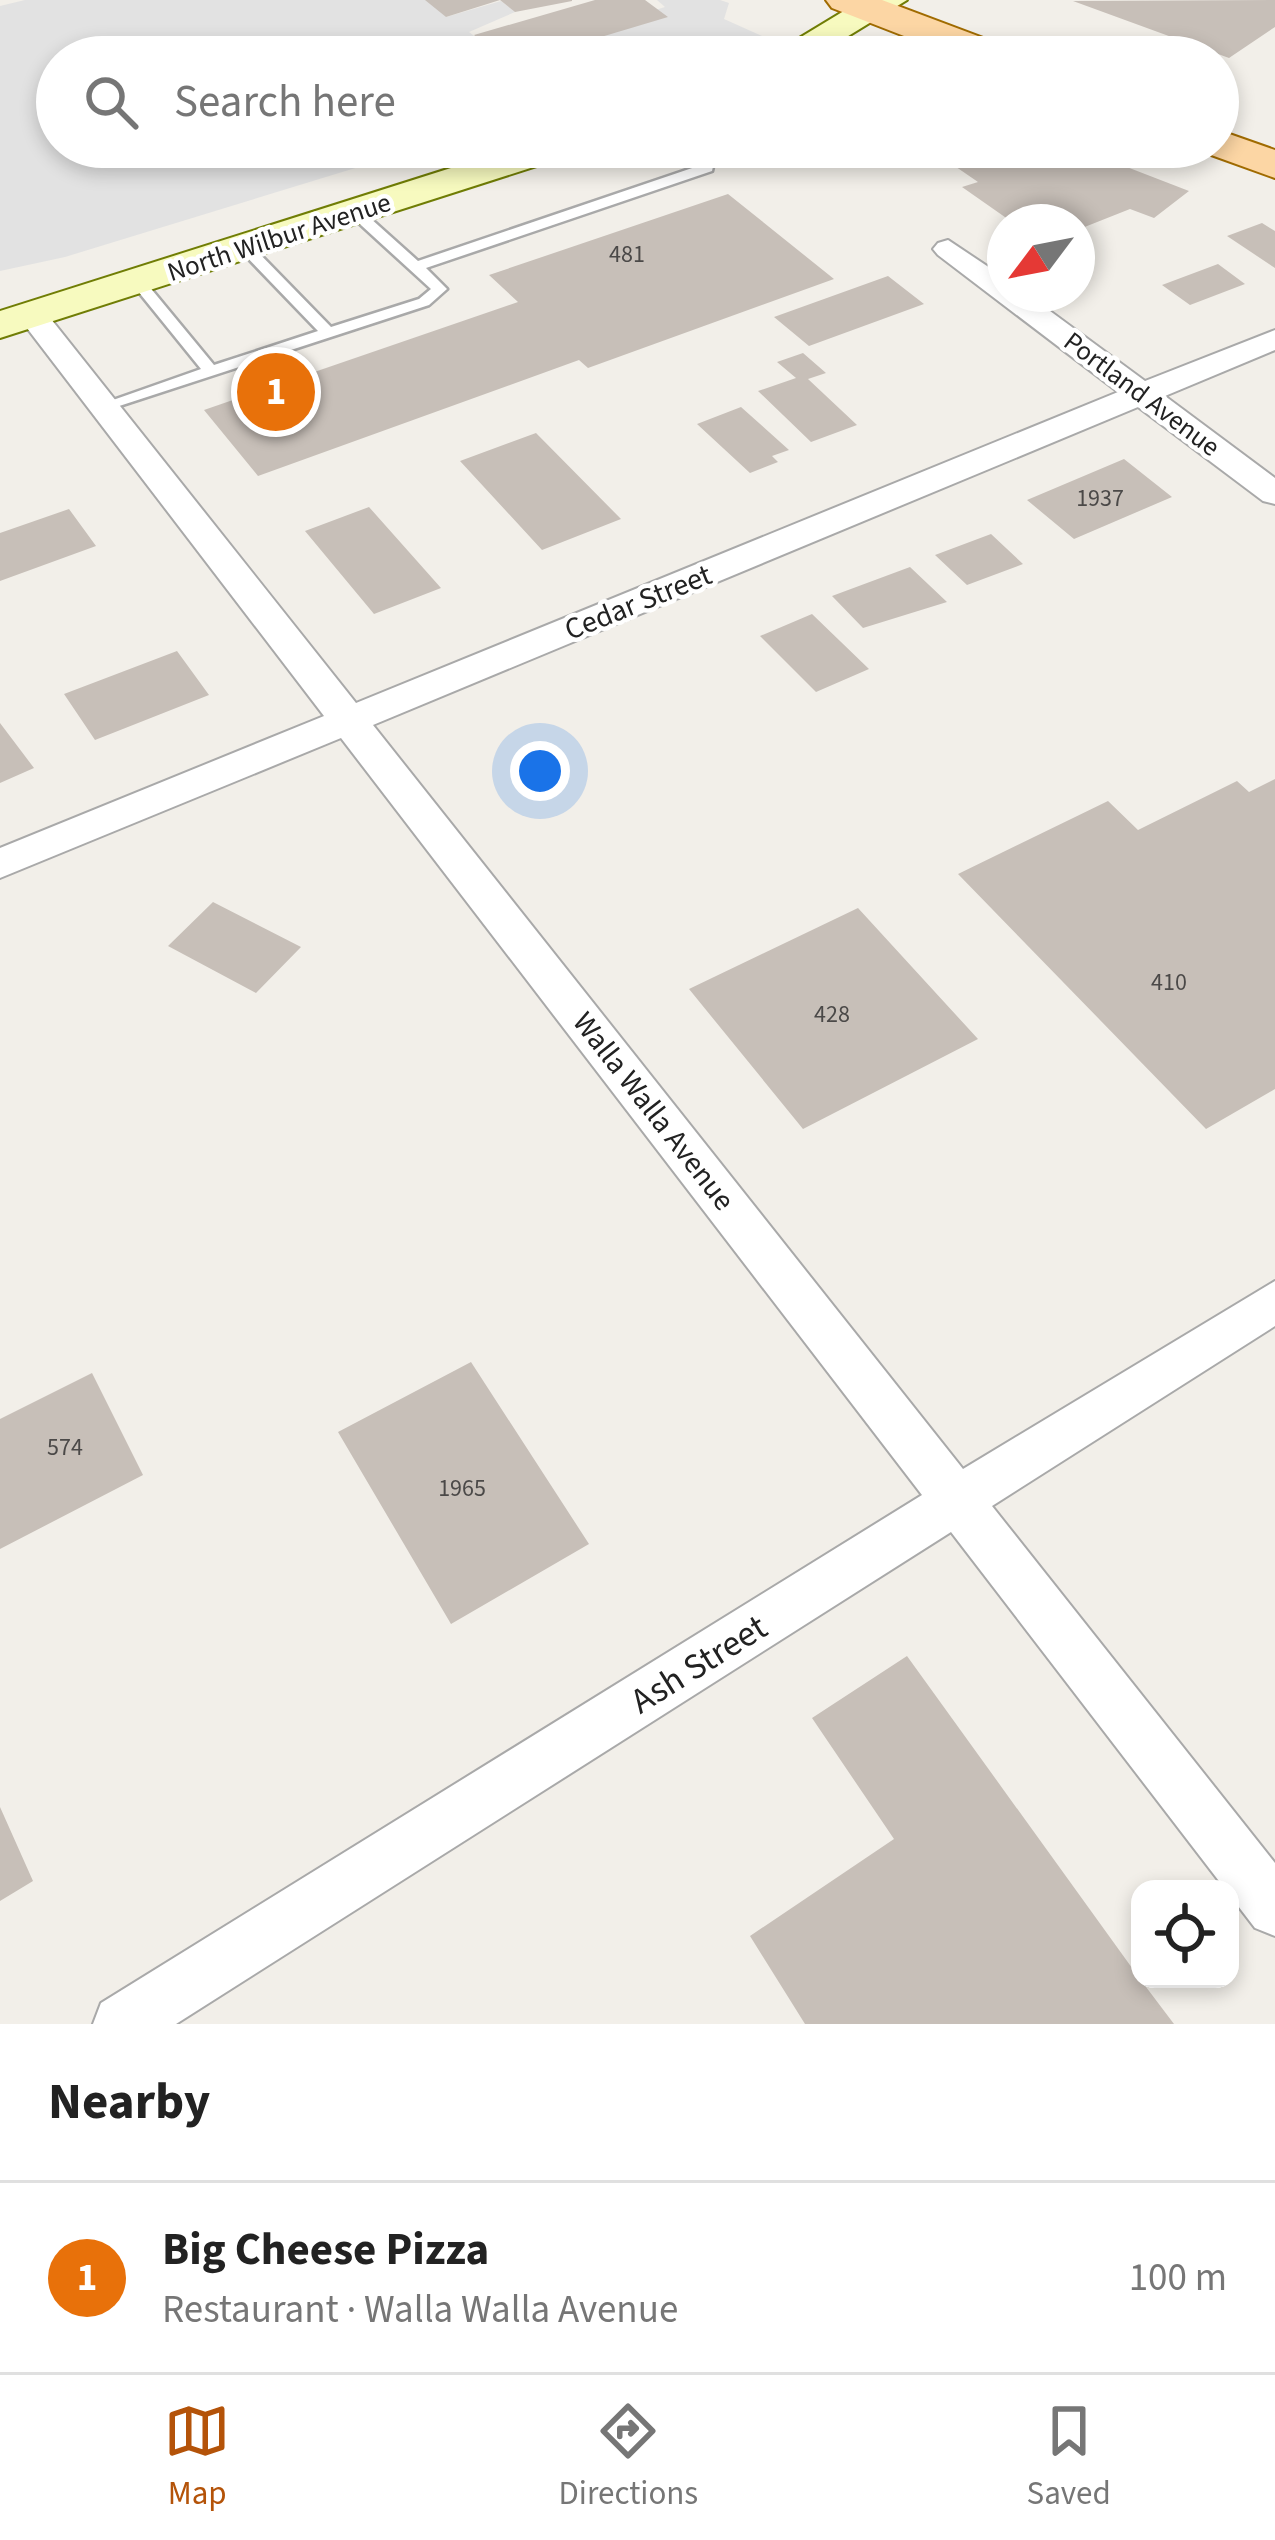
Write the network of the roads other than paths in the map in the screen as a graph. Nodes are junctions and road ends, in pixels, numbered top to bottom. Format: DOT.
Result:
graph roads {
  1 [pos="869,3"];
  2 [pos="819,36"];
  3 [pos="946,36"];
  4 [pos="1239,151"];
  5 [pos="1275,165"];
  6 [pos="492,168"];
  7 [pos="707,168"];
  8 [pos="356,212"];
  9 [pos="245,248"];
  10 [pos="948,249"];
  11 [pos="415,267"];
  12 [pos="987,279"];
  13 [pos="138,282"];
  14 [pos="1032,312"];
  15 [pos="16,320"];
  16 [pos="328,333"];
  17 [pos="1275,340"];
  18 [pos="210,371"];
  19 [pos="1142,394"];
  20 [pos="104,406"];
  21 [pos="1275,494"];
  22 [pos="349,721"];
  23 [pos="0,864"];
  24 [pos="1275,1301"];
  25 [pos="957,1501"];
  26 [pos="1275,1908"];
  27 [pos="122,2024"];
  1 -- 2 [label="main road"];
  1 -- 3 [label="main road"];
  4 -- 5 [label="main road"];
  6 -- 8 [label="main road, North Wilbur Avenue"];
  7 -- 11 [label="lane"];
  8 -- 9 [label="main road, North Wilbur Avenue"];
  8 -- 11 [label="lane"];
  9 -- 13 [label="main road, North Wilbur Avenue"];
  9 -- 16 [label="lane"];
  10 -- 12 [label="street, Portland Avenue"];
  11 -- 16 [label="lane"];
  13 -- 15 [label="main road, North Wilbur Avenue"];
  13 -- 18 [label="lane"];
  14 -- 19 [label="street, Portland Avenue"];
  15 -- 20 [label="street, Walla Walla Avenue"];
  16 -- 18 [label="lane"];
  17 -- 19 [label="street, Cedar Street"];
  18 -- 20 [label="lane"];
  19 -- 21 [label="street, Portland Avenue"];
  19 -- 22 [label="street, Cedar Street"];
  20 -- 22 [label="street, Walla Walla Avenue"];
  22 -- 23 [label="street, Cedar Street"];
  22 -- 25 [label="street, Walla Walla Avenue"];
  24 -- 25 [label="street, Ash Street"];
  25 -- 26 [label="street, Walla Walla Avenue"];
  25 -- 27 [label="street, Ash Street"];
}
